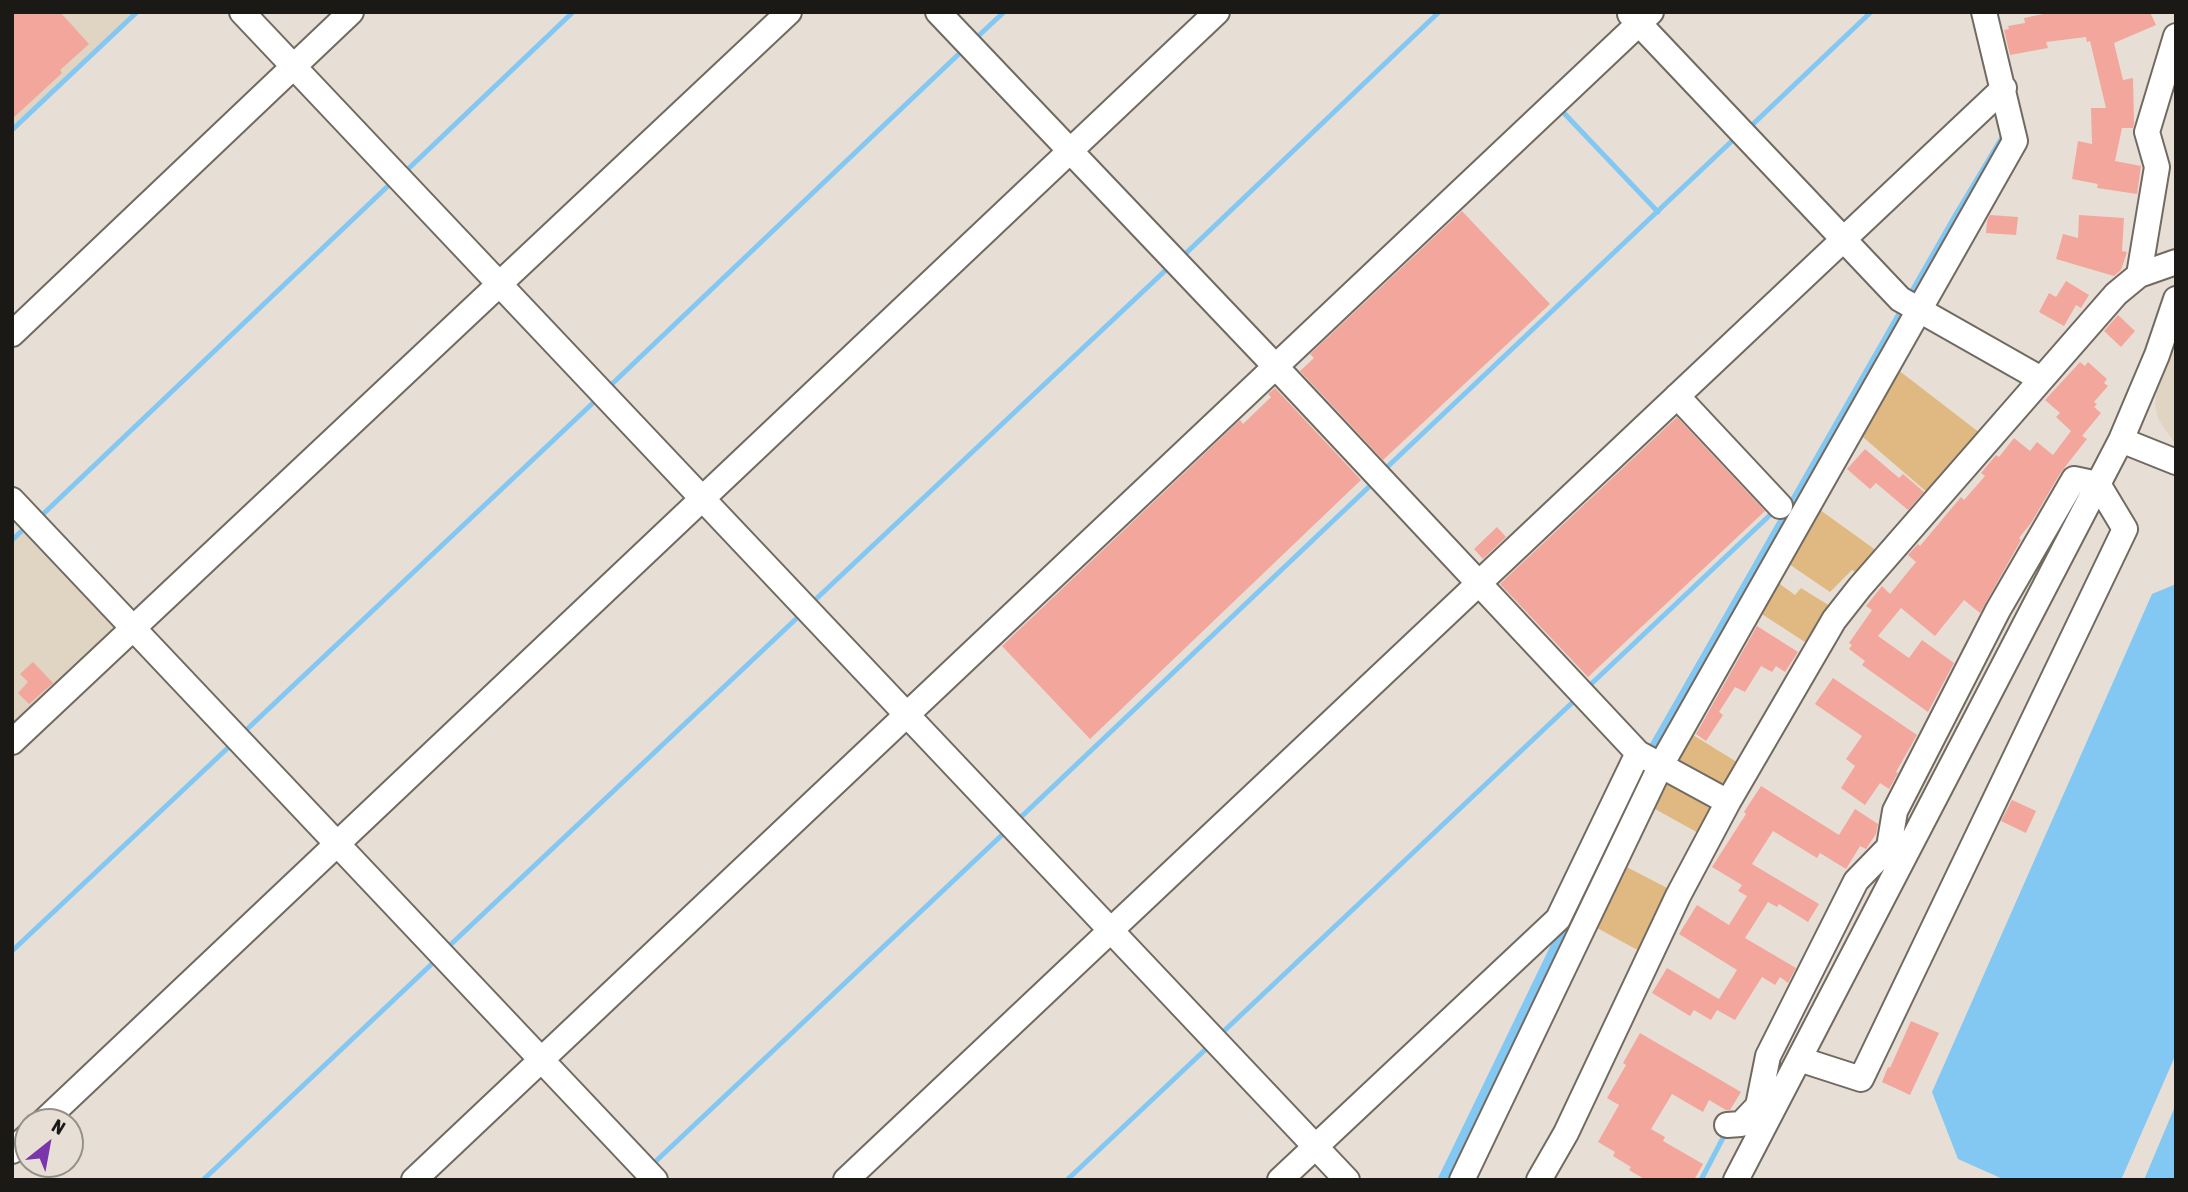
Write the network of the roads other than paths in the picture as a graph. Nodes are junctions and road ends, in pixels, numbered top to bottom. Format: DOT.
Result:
graph roads {
  1 [pos="242,12"];
  2 [pos="351,12"];
  3 [pos="789,12"];
  4 [pos="938,12"];
  5 [pos="1217,12"];
  6 [pos="1984,12"];
  7 [pos="1640,16"];
  8 [pos="2176,36"];
  9 [pos="294,66"];
  10 [pos="2004,88"];
  11 [pos="1070,151"];
  12 [pos="1843,239"];
  13 [pos="2176,262"];
  14 [pos="2139,275"];
  15 [pos="499,284"];
  16 [pos="2176,299"];
  17 [pos="1911,306"];
  18 [pos="12,334"];
  19 [pos="1276,367"];
  20 [pos="2041,379"];
  21 [pos="1677,396"];
  22 [pos="2121,440"];
  23 [pos="2176,462"];
  24 [pos="2098,484"];
  25 [pos="703,499"];
  26 [pos="12,500"];
  27 [pos="1780,506"];
  28 [pos="1478,583"];
  29 [pos="133,628"];
  30 [pos="907,714"];
  31 [pos="12,742"];
  32 [pos="1652,761"];
  33 [pos="1728,802"];
  34 [pos="339,844"];
  35 [pos="1897,851"];
  36 [pos="1112,931"];
  37 [pos="1799,1059"];
  38 [pos="541,1060"];
  39 [pos="58,1108"];
  40 [pos="1764,1110"];
  41 [pos="1727,1125"];
  42 [pos="1315,1146"];
  43 [pos="1738,1179"];
  44 [pos="414,1180"];
  45 [pos="655,1180"];
  46 [pos="846,1180"];
  47 [pos="1280,1180"];
  48 [pos="1347,1180"];
  49 [pos="1462,1180"];
  50 [pos="1539,1180"];
  1 -- 9 [label="street"];
  2 -- 9 [label="street"];
  3 -- 15 [label="street"];
  4 -- 11 [label="street"];
  5 -- 11 [label="street"];
  6 -- 10 [label="street"];
  7 -- 12 [label="street"];
  7 -- 19 [label="street"];
  8 -- 14 [label="street"];
  9 -- 15 [label="street"];
  9 -- 18 [label="street"];
  10 -- 12 [label="street"];
  10 -- 17 [label="street"];
  11 -- 19 [label="street"];
  11 -- 25 [label="street"];
  12 -- 17 [label="street"];
  12 -- 21 [label="street"];
  13 -- 14 [label="street"];
  14 -- 20 [label="street"];
  15 -- 25 [label="street"];
  15 -- 29 [label="street"];
  16 -- 22 [label="street"];
  17 -- 20 [label="street"];
  17 -- 32 [label="street"];
  19 -- 28 [label="street"];
  19 -- 30 [label="street"];
  20 -- 33 [label="street"];
  21 -- 27 [label="street"];
  21 -- 28 [label="street"];
  22 -- 23 [label="street"];
  22 -- 24 [label="street"];
  24 -- 35 [label="street"];
  24 -- 37 [label="street"];
  25 -- 30 [label="street"];
  25 -- 34 [label="street"];
  26 -- 29 [label="street"];
  28 -- 32 [label="street"];
  28 -- 36 [label="street"];
  29 -- 31 [label="street"];
  29 -- 34 [label="street"];
  30 -- 36 [label="street"];
  30 -- 38 [label="street"];
  32 -- 33 [label="street"];
  32 -- 42 [label="street"];
  32 -- 49 [label="street"];
  33 -- 50 [label="street"];
  34 -- 38 [label="street"];
  34 -- 39 [label="street"];
  35 -- 37 [label="street"];
  35 -- 40 [label="street"];
  36 -- 42 [label="street"];
  36 -- 46 [label="street"];
  37 -- 40 [label="street"];
  38 -- 44 [label="street"];
  38 -- 45 [label="street"];
  40 -- 41 [label="street"];
  40 -- 43 [label="street"];
  42 -- 47 [label="street"];
  42 -- 48 [label="street"];
}
